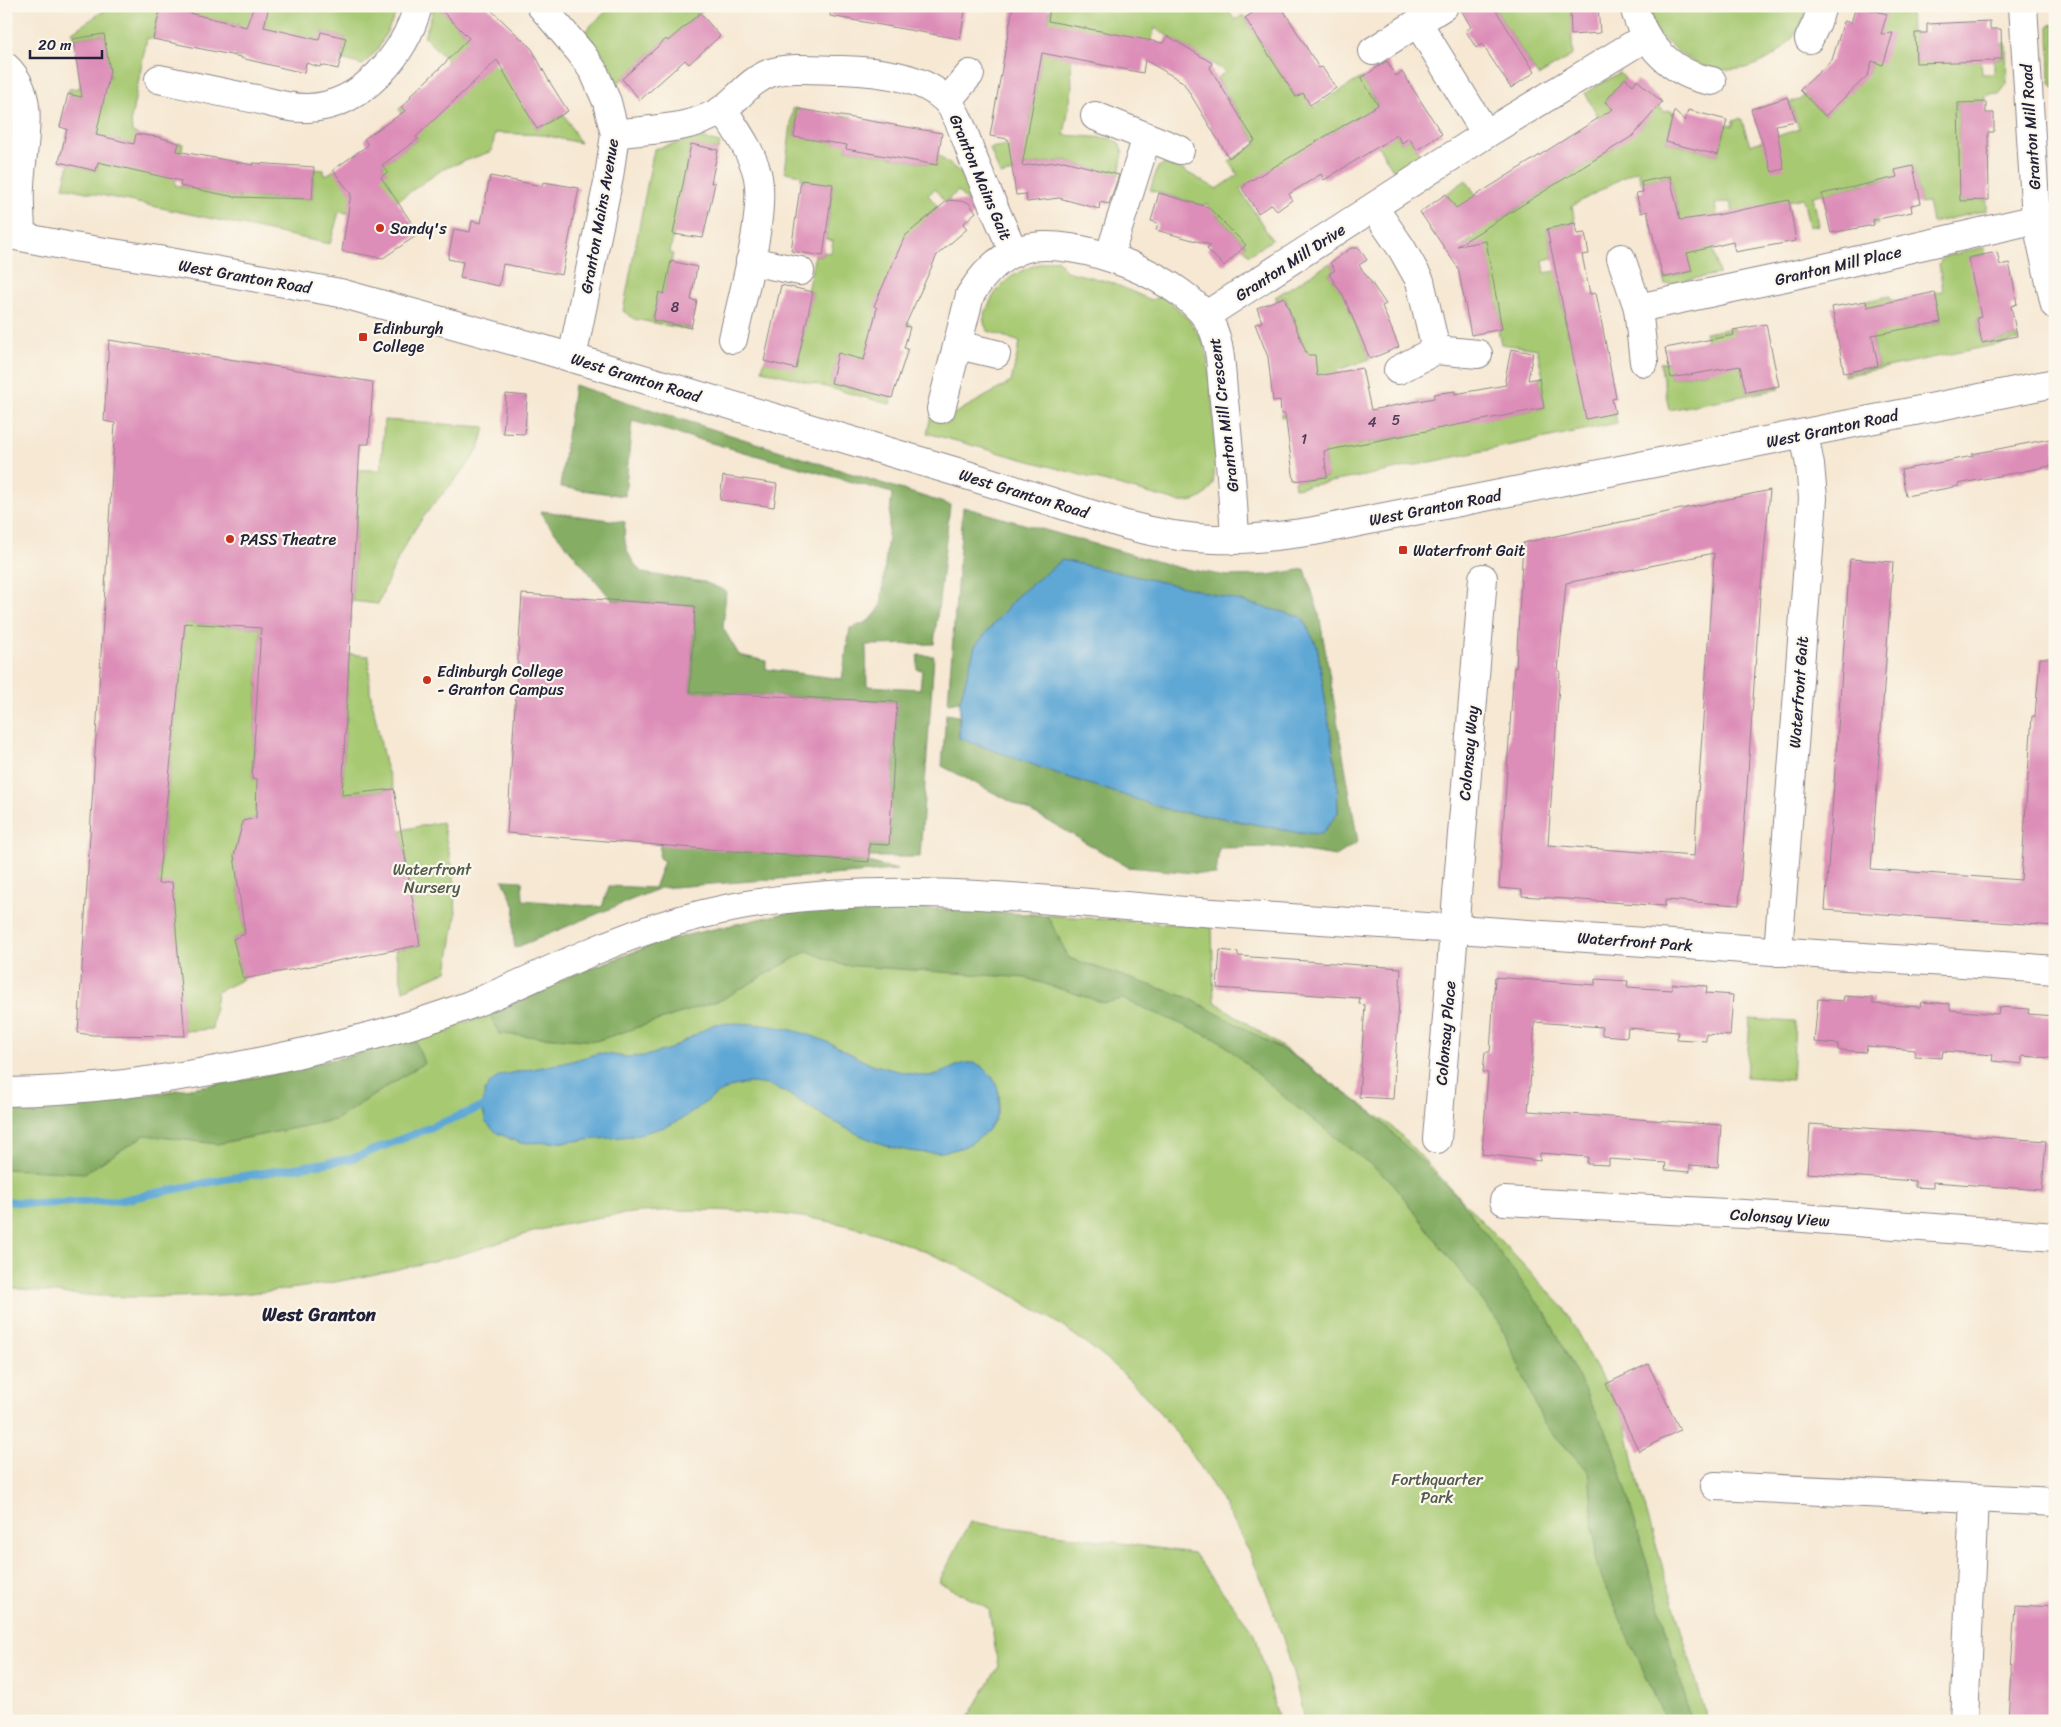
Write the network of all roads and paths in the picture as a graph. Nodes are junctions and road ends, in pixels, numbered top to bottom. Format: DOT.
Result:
graph roads {
  1 [pos="418,6"];
  2 [pos="541,6"];
  3 [pos="1444,6"];
  4 [pos="1634,6"];
  5 [pos="1822,6"];
  6 [pos="2023,6"];
  7 [pos="1418,23"];
  8 [pos="1646,37"];
  9 [pos="1809,39"];
  10 [pos="1373,50"];
  11 [pos="6,67"];
  12 [pos="970,74"];
  13 [pos="159,79"];
  14 [pos="1712,81"];
  15 [pos="947,101"];
  16 [pos="723,109"];
  17 [pos="1095,116"];
  18 [pos="615,134"];
  19 [pos="1486,134"];
  20 [pos="1147,137"];
  21 [pos="1180,150"];
  22 [pos="1374,208"];
  23 [pos="2046,217"];
  24 [pos="14,235"];
  25 [pos="1014,253"];
  26 [pos="1109,257"];
  27 [pos="1621,258"];
  28 [pos="750,262"];
  29 [pos="800,271"];
  30 [pos="2055,305"];
  31 [pos="1638,308"];
  32 [pos="1206,316"];
  33 [pos="734,339"];
  34 [pos="958,344"];
  35 [pos="1436,350"];
  36 [pos="996,354"];
  37 [pos="1478,354"];
  38 [pos="572,358"];
  39 [pos="1644,362"];
  40 [pos="1398,370"];
  41 [pos="2055,383"];
  42 [pos="941,409"];
  43 [pos="1804,434"];
  44 [pos="1235,540"];
  45 [pos="1483,578"];
  46 [pos="1454,928"];
  47 [pos="1778,952"];
  48 [pos="2055,970"];
  49 [pos="6,1092"];
  50 [pos="1436,1138"];
  51 [pos="1504,1201"];
  52 [pos="2055,1237"];
  53 [pos="1715,1486"];
  54 [pos="1974,1498"];
  55 [pos="2055,1502"];
  56 [pos="1964,1721"];
  1 -- 13 [label="street"];
  2 -- 18 [label="street, Granton Mains Avenue"];
  3 -- 7 [label="street"];
  4 -- 8 [label="street"];
  5 -- 9 [label="street"];
  6 -- 23 [label="street, Granton Mill Road"];
  7 -- 10 [label="street"];
  7 -- 19 [label="street"];
  8 -- 14 [label="street"];
  8 -- 19 [label="street, Granton Mill Drive"];
  11 -- 24 [label="street"];
  12 -- 15 [label="street, Granton Mains Gait"];
  15 -- 16 [label="street, Granton Mains Gait"];
  15 -- 25 [label="street, Granton Mains Gait"];
  16 -- 18 [label="street, Granton Mains Gait"];
  16 -- 28 [label="street"];
  17 -- 20 [label="street"];
  18 -- 38 [label="street, Granton Mains Avenue"];
  19 -- 22 [label="street, Granton Mill Drive"];
  20 -- 21 [label="street"];
  20 -- 26 [label="street"];
  22 -- 32 [label="street, Granton Mill Drive"];
  22 -- 35 [label="street"];
  23 -- 30 [label="street, Granton Mill Road"];
  23 -- 31 [label="street, Granton Mill Place"];
  24 -- 38 [label="street, West Granton Road"];
  25 -- 26 [label="street, Granton Mill Crescent"];
  25 -- 34 [label="street, Granton Mill Crescent"];
  26 -- 32 [label="street, Granton Mill Crescent"];
  27 -- 31 [label="street"];
  28 -- 29 [label="street"];
  28 -- 33 [label="street"];
  31 -- 39 [label="street"];
  32 -- 44 [label="street, Granton Mill Crescent"];
  34 -- 36 [label="street"];
  34 -- 42 [label="street, Granton Mill Crescent"];
  35 -- 37 [label="street"];
  35 -- 40 [label="street"];
  38 -- 44 [label="street, West Granton Road"];
  41 -- 43 [label="street, West Granton Road"];
  43 -- 44 [label="street, West Granton Road"];
  43 -- 47 [label="street, Waterfront Gait"];
  45 -- 46 [label="street, Colonsay Way"];
  46 -- 47 [label="street, Waterfront Park"];
  46 -- 49 [label="street, Waterfront Park"];
  46 -- 50 [label="street, Colonsay Place"];
  47 -- 48 [label="street, Waterfront Park"];
  51 -- 52 [label="street, Colonsay View"];
  53 -- 54 [label="street"];
  54 -- 55 [label="street"];
  54 -- 56 [label="street"];
}
